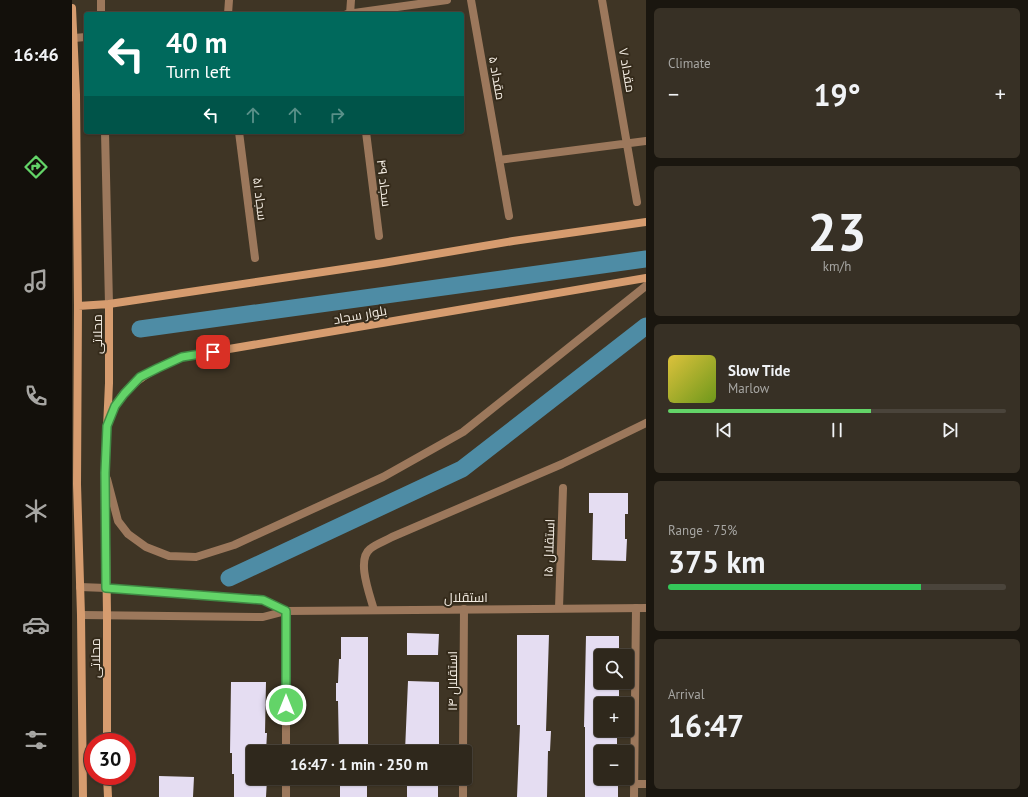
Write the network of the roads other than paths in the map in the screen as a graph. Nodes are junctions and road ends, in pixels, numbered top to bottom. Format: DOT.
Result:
graph roads {
  1 [pos="101,0"];
  2 [pos="229,0"];
  3 [pos="351,0"];
  4 [pos="447,0"];
  5 [pos="471,0"];
  6 [pos="602,0"];
  7 [pos="72,8"];
  8 [pos="101,12"];
  9 [pos="228,12"];
  10 [pos="350,12"];
  11 [pos="364,12"];
  12 [pos="84,37"];
  13 [pos="74,38"];
  14 [pos="74,95"];
  15 [pos="105,134"];
  16 [pos="239,134"];
  17 [pos="366,134"];
  18 [pos="646,141"];
  19 [pos="628,144"];
  20 [pos="499,160"];
  21 [pos="637,202"];
  22 [pos="509,216"];
  23 [pos="646,222"];
  24 [pos="379,236"];
  25 [pos="255,258"];
  26 [pos="646,278"];
  27 [pos="646,286"];
  28 [pos="109,304"];
  29 [pos="78,306"];
  30 [pos="646,423"];
  31 [pos="107,426"];
  32 [pos="105,473"];
  33 [pos="75,483"];
  34 [pos="563,488"];
  35 [pos="80,587"];
  36 [pos="106,588"];
  37 [pos="559,608"];
  38 [pos="636,608"];
  39 [pos="646,608"];
  40 [pos="464,609"];
  41 [pos="374,610"];
  42 [pos="286,611"];
  43 [pos="81,614"];
  44 [pos="107,614"];
  45 [pos="107,733"];
  46 [pos="286,745"];
  47 [pos="463,745"];
  48 [pos="634,784"];
  49 [pos="646,784"];
  50 [pos="108,785"];
  51 [pos="463,785"];
  52 [pos="634,785"];
  53 [pos="463,796"];
  54 [pos="83,797"];
  55 [pos="108,797"];
  56 [pos="634,797"];
  1 -- 8 [label="street"];
  2 -- 9 [label="street"];
  3 -- 10 [label="street"];
  4 -- 11 [label="street"];
  5 -- 20 [label="street, مقداد ۵"];
  6 -- 19 [label="street, مقداد ۷"];
  7 -- 13 [label="main road"];
  12 -- 13 [label="street"];
  13 -- 14 [label="main road"];
  14 -- 29 [label="main road"];
  15 -- 28 [label="street"];
  16 -- 25 [label="street, سجاد ۵۱"];
  17 -- 24 [label="street, سجاد ۴۹"];
  18 -- 19 [label="street"];
  19 -- 20 [label="street"];
  19 -- 21 [label="street, مقداد ۷"];
  20 -- 22 [label="street, مقداد ۵"];
  23 -- 28 [label="main road"];
  26 -- 31 [label="main road, بلوار سجاد"];
  27 -- 32 [label="street"];
  28 -- 29 [label="main road, محلاتی"];
  28 -- 31 [label="main road, محلاتی"];
  29 -- 33 [label="main road, محلاتی"];
  30 -- 41 [label="street"];
  31 -- 32 [label="main road, محلاتی"];
  32 -- 36 [label="main road, محلاتی"];
  33 -- 35 [label="main road, محلاتی"];
  34 -- 37 [label="street, استقلال ۱۵"];
  35 -- 36 [label="street"];
  35 -- 43 [label="main road, محلاتی"];
  36 -- 42 [label="street"];
  36 -- 44 [label="main road, محلاتی"];
  37 -- 38 [label="street, استقلال"];
  37 -- 40 [label="street, استقلال"];
  38 -- 39 [label="street, استقلال"];
  38 -- 48 [label="street"];
  40 -- 41 [label="street, استقلال"];
  40 -- 47 [label="street, استقلال ۱۴"];
  41 -- 42 [label="street, استقلال"];
  42 -- 44 [label="street"];
  42 -- 46 [label="street"];
  43 -- 44 [label="street"];
  43 -- 54 [label="main road, محلاتی"];
  44 -- 45 [label="main road, محلاتی"];
  48 -- 49 [label="street"];
  50 -- 55 [label="main road"];
  51 -- 53 [label="street"];
  52 -- 56 [label="street"];
}
